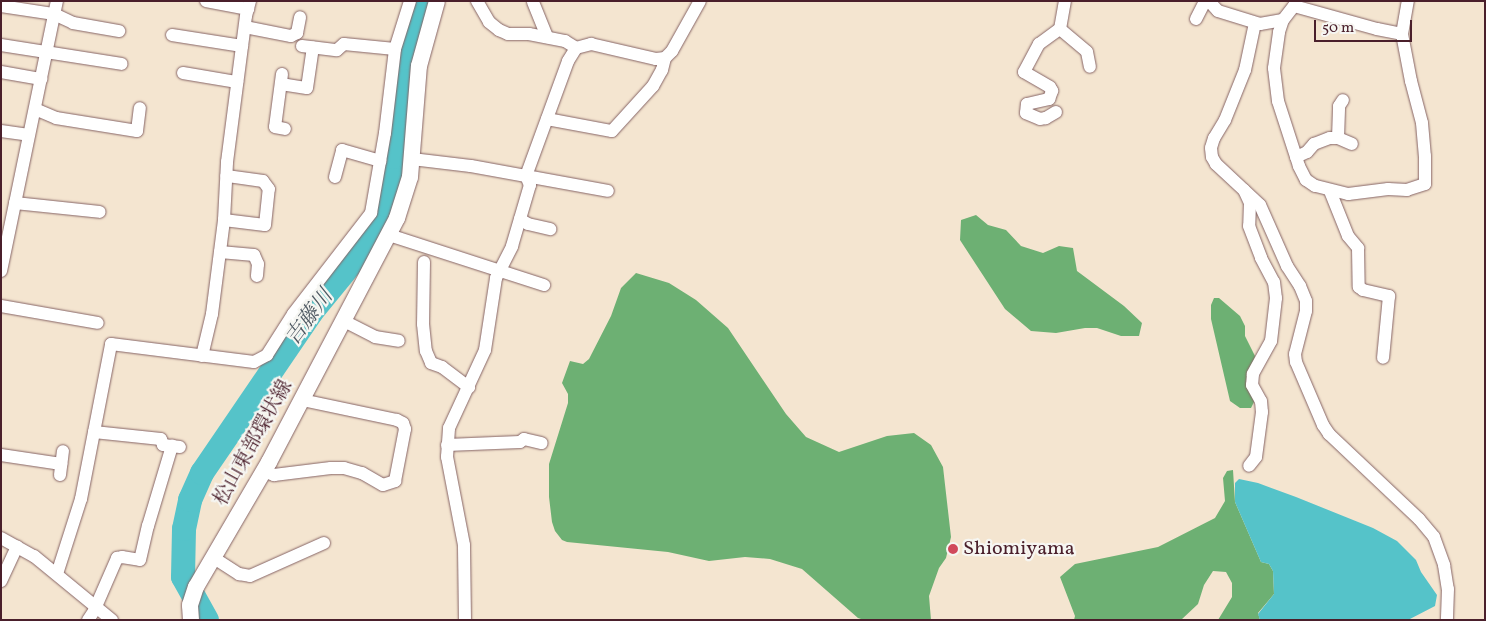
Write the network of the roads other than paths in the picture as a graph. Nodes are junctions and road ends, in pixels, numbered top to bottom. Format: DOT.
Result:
graph roads {
  1 [pos="206,1"];
  2 [pos="410,1"];
  3 [pos="437,1"];
  4 [pos="477,1"];
  5 [pos="700,1"];
  6 [pos="1065,1"];
  7 [pos="1205,1"];
  8 [pos="1210,1"];
  9 [pos="1408,1"];
  10 [pos="533,2"];
  11 [pos="1294,4"];
  12 [pos="249,5"];
  13 [pos="1,6"];
  14 [pos="56,7"];
  15 [pos="300,17"];
  16 [pos="1196,19"];
  17 [pos="1283,20"];
  18 [pos="1255,23"];
  19 [pos="244,27"];
  20 [pos="1060,29"];
  21 [pos="119,31"];
  22 [pos="1402,34"];
  23 [pos="172,35"];
  24 [pos="547,37"];
  25 [pos="1,45"];
  26 [pos="242,46"];
  27 [pos="576,48"];
  28 [pos="395,49"];
  29 [pos="46,52"];
  30 [pos="665,58"];
  31 [pos="122,64"];
  32 [pos="1090,67"];
  33 [pos="1,72"];
  34 [pos="183,73"];
  35 [pos="41,78"];
  36 [pos="238,82"];
  37 [pos="1343,100"];
  38 [pos="140,108"];
  39 [pos="35,109"];
  40 [pos="1056,112"];
  41 [pos="547,119"];
  42 [pos="285,128"];
  43 [pos="1,131"];
  44 [pos="29,135"];
  45 [pos="1338,138"];
  46 [pos="1352,144"];
  47 [pos="1296,157"];
  48 [pos="412,159"];
  49 [pos="380,161"];
  50 [pos="226,176"];
  51 [pos="526,176"];
  52 [pos="335,177"];
  53 [pos="1244,188"];
  54 [pos="608,191"];
  55 [pos="1330,191"];
  56 [pos="10,209"];
  57 [pos="100,212"];
  58 [pos="520,219"];
  59 [pos="224,220"];
  60 [pos="550,229"];
  61 [pos="389,236"];
  62 [pos="220,252"];
  63 [pos="424,262"];
  64 [pos="1,270"];
  65 [pos="500,271"];
  66 [pos="257,276"];
  67 [pos="544,285"];
  68 [pos="1,306"];
  69 [pos="344,320"];
  70 [pos="98,323"];
  71 [pos="399,341"];
  72 [pos="202,356"];
  73 [pos="1383,358"];
  74 [pos="469,387"];
  75 [pos="302,400"];
  76 [pos="94,432"];
  77 [pos="542,443"];
  78 [pos="447,445"];
  79 [pos="63,451"];
  80 [pos="1,455"];
  81 [pos="1249,466"];
  82 [pos="264,471"];
  83 [pos="1,538"];
  84 [pos="319,542"];
  85 [pos="17,546"];
  86 [pos="214,558"];
  87 [pos="57,574"];
  88 [pos="1,580"];
  89 [pos="96,605"];
  90 [pos="190,613"];
  91 [pos="88,620"];
  92 [pos="112,620"];
  93 [pos="465,620"];
  94 [pos="1447,620"];
  1 -- 12 [label="street"];
  2 -- 28 [label="street"];
  3 -- 48 [label="main road, 松山東部環状線"];
  4 -- 24 [label="street"];
  5 -- 30 [label="street"];
  6 -- 20 [label="street"];
  7 -- 16 [label="street"];
  8 -- 18 [label="street"];
  9 -- 22 [label="street"];
  10 -- 24 [label="street"];
  11 -- 17 [label="street"];
  11 -- 22 [label="street"];
  12 -- 19 [label="street"];
  13 -- 14 [label="street"];
  14 -- 21 [label="street"];
  14 -- 29 [label="street"];
  15 -- 19 [label="street"];
  17 -- 18 [label="street"];
  17 -- 47 [label="street"];
  18 -- 53 [label="street"];
  19 -- 26 [label="street"];
  20 -- 32 [label="street"];
  20 -- 40 [label="street"];
  22 -- 55 [label="street"];
  23 -- 26 [label="street"];
  24 -- 27 [label="street"];
  25 -- 29 [label="street"];
  26 -- 36 [label="street"];
  27 -- 30 [label="street"];
  27 -- 41 [label="street"];
  28 -- 42 [label="street"];
  28 -- 49 [label="street"];
  29 -- 31 [label="street"];
  29 -- 35 [label="street"];
  30 -- 41 [label="street"];
  33 -- 35 [label="street"];
  34 -- 36 [label="street"];
  35 -- 39 [label="street"];
  36 -- 50 [label="street"];
  37 -- 45 [label="street"];
  38 -- 39 [label="street"];
  39 -- 44 [label="street"];
  41 -- 51 [label="street"];
  43 -- 44 [label="street"];
  44 -- 56 [label="street"];
  45 -- 46 [label="street"];
  45 -- 47 [label="street"];
  47 -- 55 [label="street"];
  48 -- 51 [label="street"];
  48 -- 61 [label="main road, 松山東部環状線"];
  49 -- 52 [label="street"];
  49 -- 72 [label="street"];
  50 -- 59 [label="street"];
  50 -- 59 [label="street"];
  51 -- 54 [label="street"];
  51 -- 58 [label="street"];
  53 -- 81 [label="street"];
  53 -- 94 [label="street"];
  55 -- 73 [label="street"];
  56 -- 57 [label="street"];
  56 -- 64 [label="street"];
  58 -- 60 [label="street"];
  58 -- 65 [label="street"];
  59 -- 62 [label="street"];
  61 -- 65 [label="street"];
  61 -- 69 [label="main road, 松山東部環状線"];
  62 -- 66 [label="street"];
  62 -- 72 [label="street"];
  63 -- 74 [label="street"];
  65 -- 67 [label="street"];
  65 -- 74 [label="street"];
  68 -- 70 [label="street"];
  69 -- 71 [label="street"];
  69 -- 75 [label="main road, 松山東部環状線"];
  72 -- 76 [label="street"];
  74 -- 78 [label="street"];
  75 -- 82 [label="main road, 松山東部環状線"];
  75 -- 82 [label="street"];
  76 -- 87 [label="street"];
  76 -- 89 [label="street"];
  77 -- 78 [label="street"];
  78 -- 93 [label="street"];
  79 -- 80 [label="street"];
  82 -- 86 [label="main road, 松山東部環状線"];
  83 -- 85 [label="street"];
  84 -- 86 [label="street"];
  85 -- 87 [label="street"];
  85 -- 88 [label="street"];
  86 -- 90 [label="main road, 松山東部環状線"];
  87 -- 89 [label="street"];
  89 -- 91 [label="street"];
  89 -- 92 [label="street"];
}
